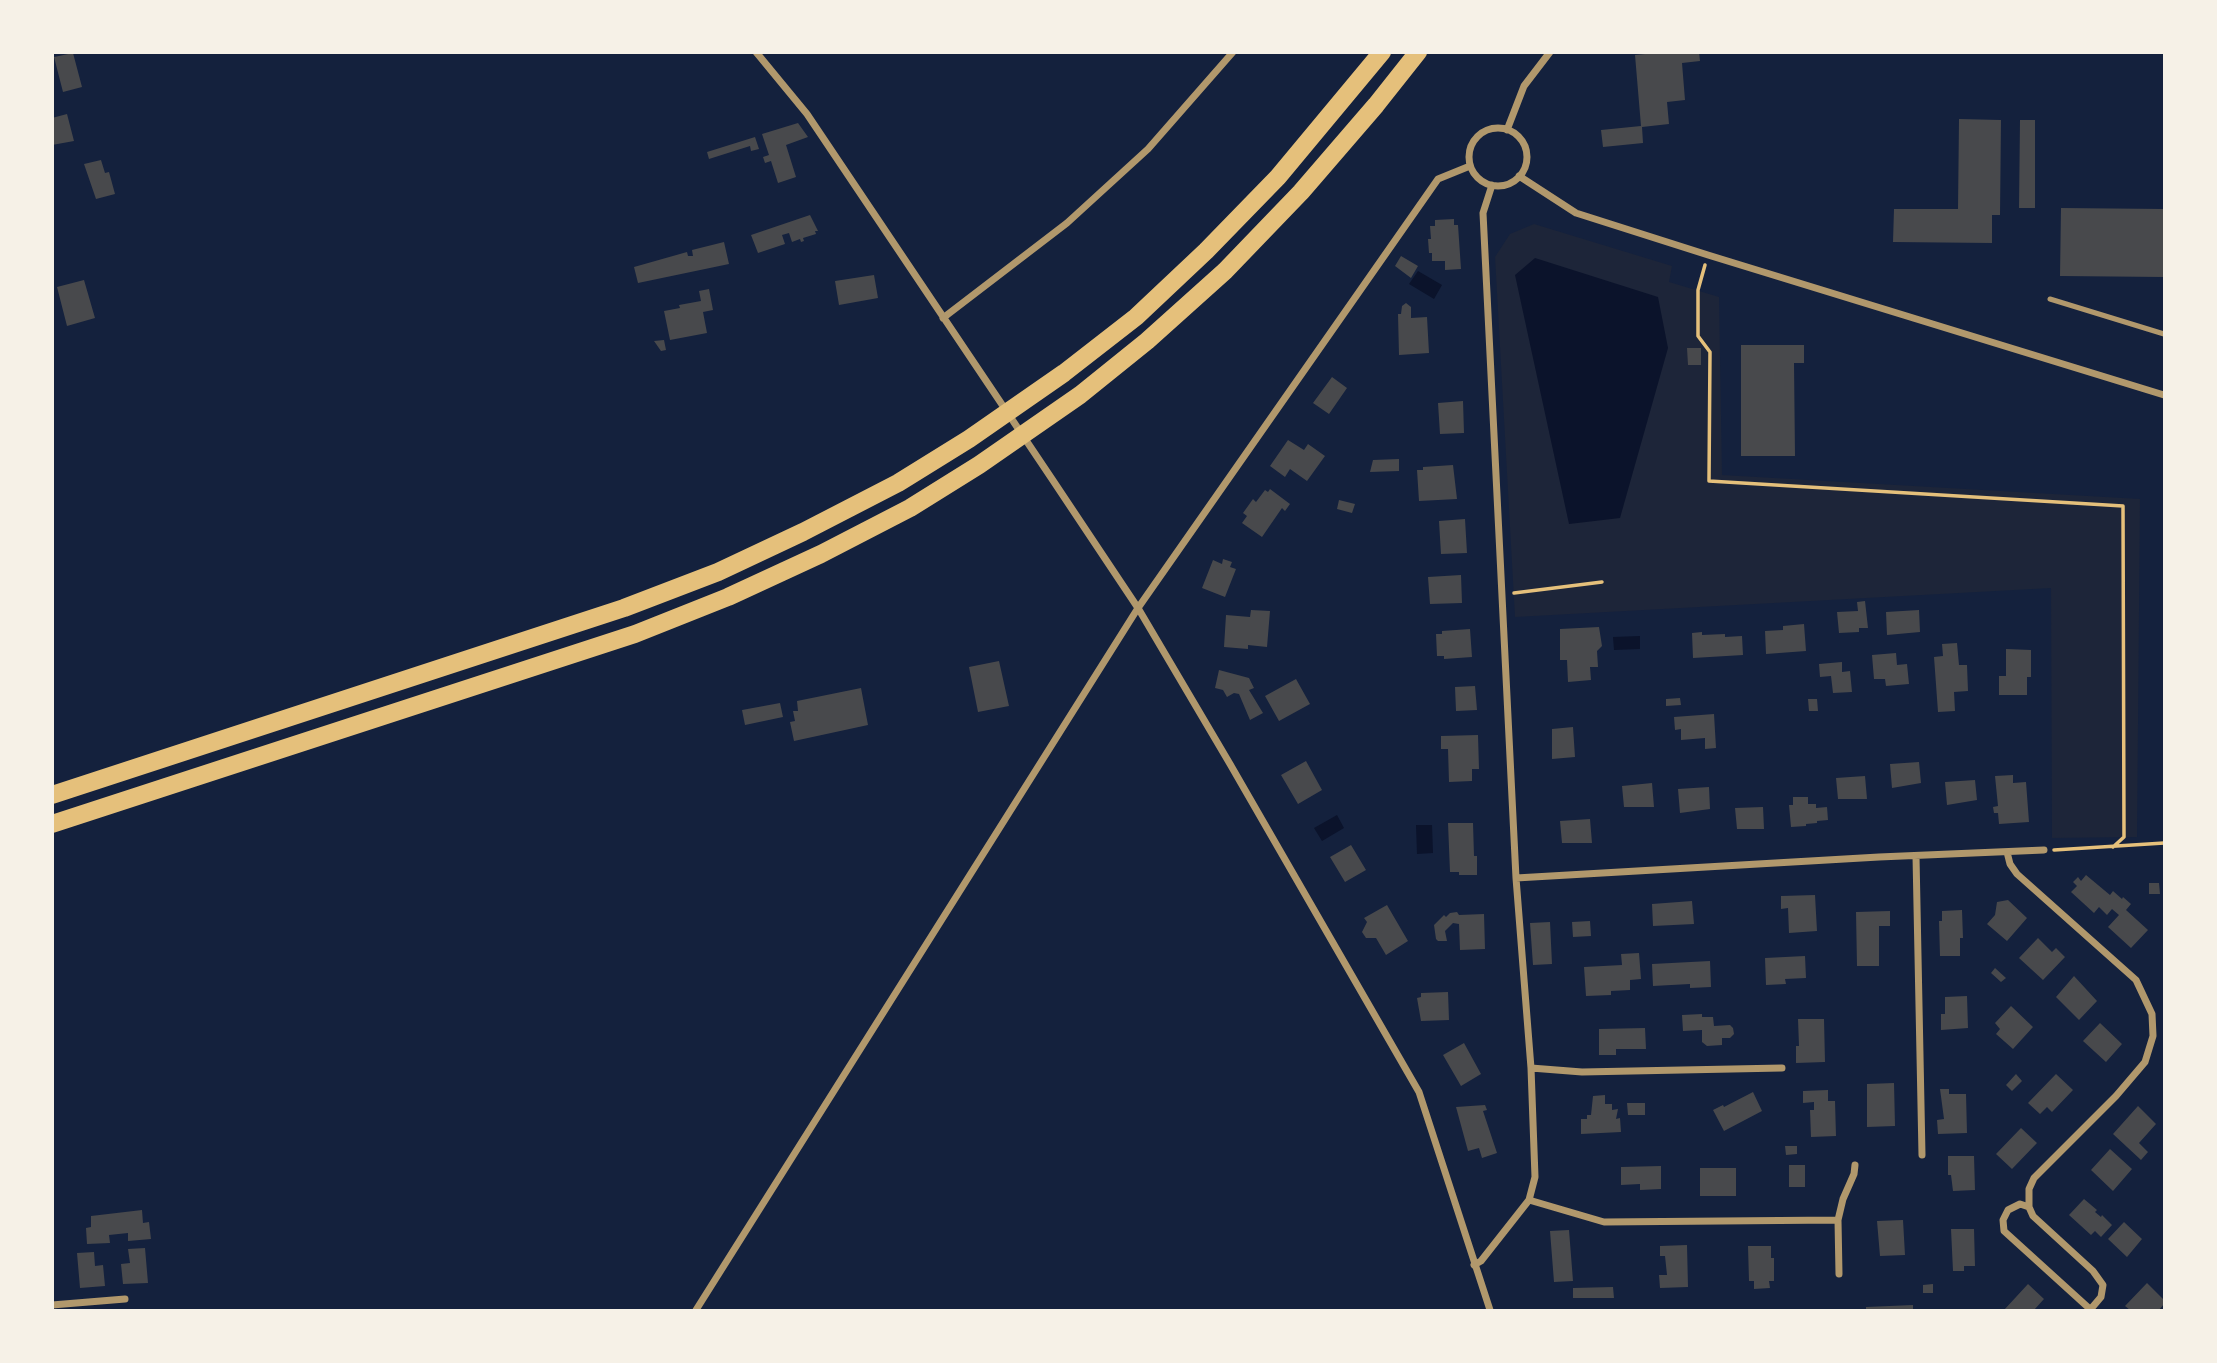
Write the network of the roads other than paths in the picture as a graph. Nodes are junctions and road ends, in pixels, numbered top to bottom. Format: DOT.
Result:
graph roads {
  1 [pos="756,52"];
  2 [pos="1233,52"];
  3 [pos="1382,52"];
  4 [pos="1418,52"];
  5 [pos="1550,52"];
  6 [pos="1507,130"];
  7 [pos="1470,166"];
  8 [pos="1519,176"];
  9 [pos="1492,185"];
  10 [pos="2050,299"];
  11 [pos="943,318"];
  12 [pos="2165,334"];
  13 [pos="2165,395"];
  14 [pos="1138,608"];
  15 [pos="52,794"];
  16 [pos="52,824"];
  17 [pos="2045,850"];
  18 [pos="2007,852"];
  19 [pos="1916,856"];
  20 [pos="1516,878"];
  21 [pos="1531,1068"];
  22 [pos="1782,1068"];
  23 [pos="1922,1155"];
  24 [pos="1855,1165"];
  25 [pos="1529,1200"];
  26 [pos="2029,1207"];
  27 [pos="1838,1220"];
  28 [pos="1474,1265"];
  29 [pos="1839,1274"];
  30 [pos="125,1299"];
  31 [pos="52,1305"];
  32 [pos="2090,1310"];
  33 [pos="696,1311"];
  34 [pos="1490,1311"];
  1 -- 11 [label="street"];
  2 -- 11 [label="street"];
  3 -- 15 [label="highway"];
  4 -- 16 [label="highway"];
  5 -- 6 [label="street"];
  6 -- 7 [label="street"];
  6 -- 8 [label="street"];
  7 -- 9 [label="street"];
  7 -- 14 [label="street"];
  8 -- 9 [label="street"];
  8 -- 13 [label="street"];
  9 -- 20 [label="street"];
  10 -- 12 [label="lane"];
  11 -- 14 [label="street"];
  14 -- 28 [label="street"];
  14 -- 33 [label="street"];
  17 -- 18 [label="street"];
  18 -- 19 [label="street"];
  18 -- 26 [label="street"];
  19 -- 20 [label="street"];
  19 -- 23 [label="street"];
  20 -- 21 [label="street"];
  21 -- 22 [label="street"];
  21 -- 25 [label="street"];
  24 -- 27 [label="street"];
  25 -- 27 [label="street"];
  25 -- 28 [label="street"];
  26 -- 32 [label="street"];
  26 -- 32 [label="street"];
  27 -- 29 [label="street"];
  28 -- 34 [label="street"];
  30 -- 31 [label="street"];
}
